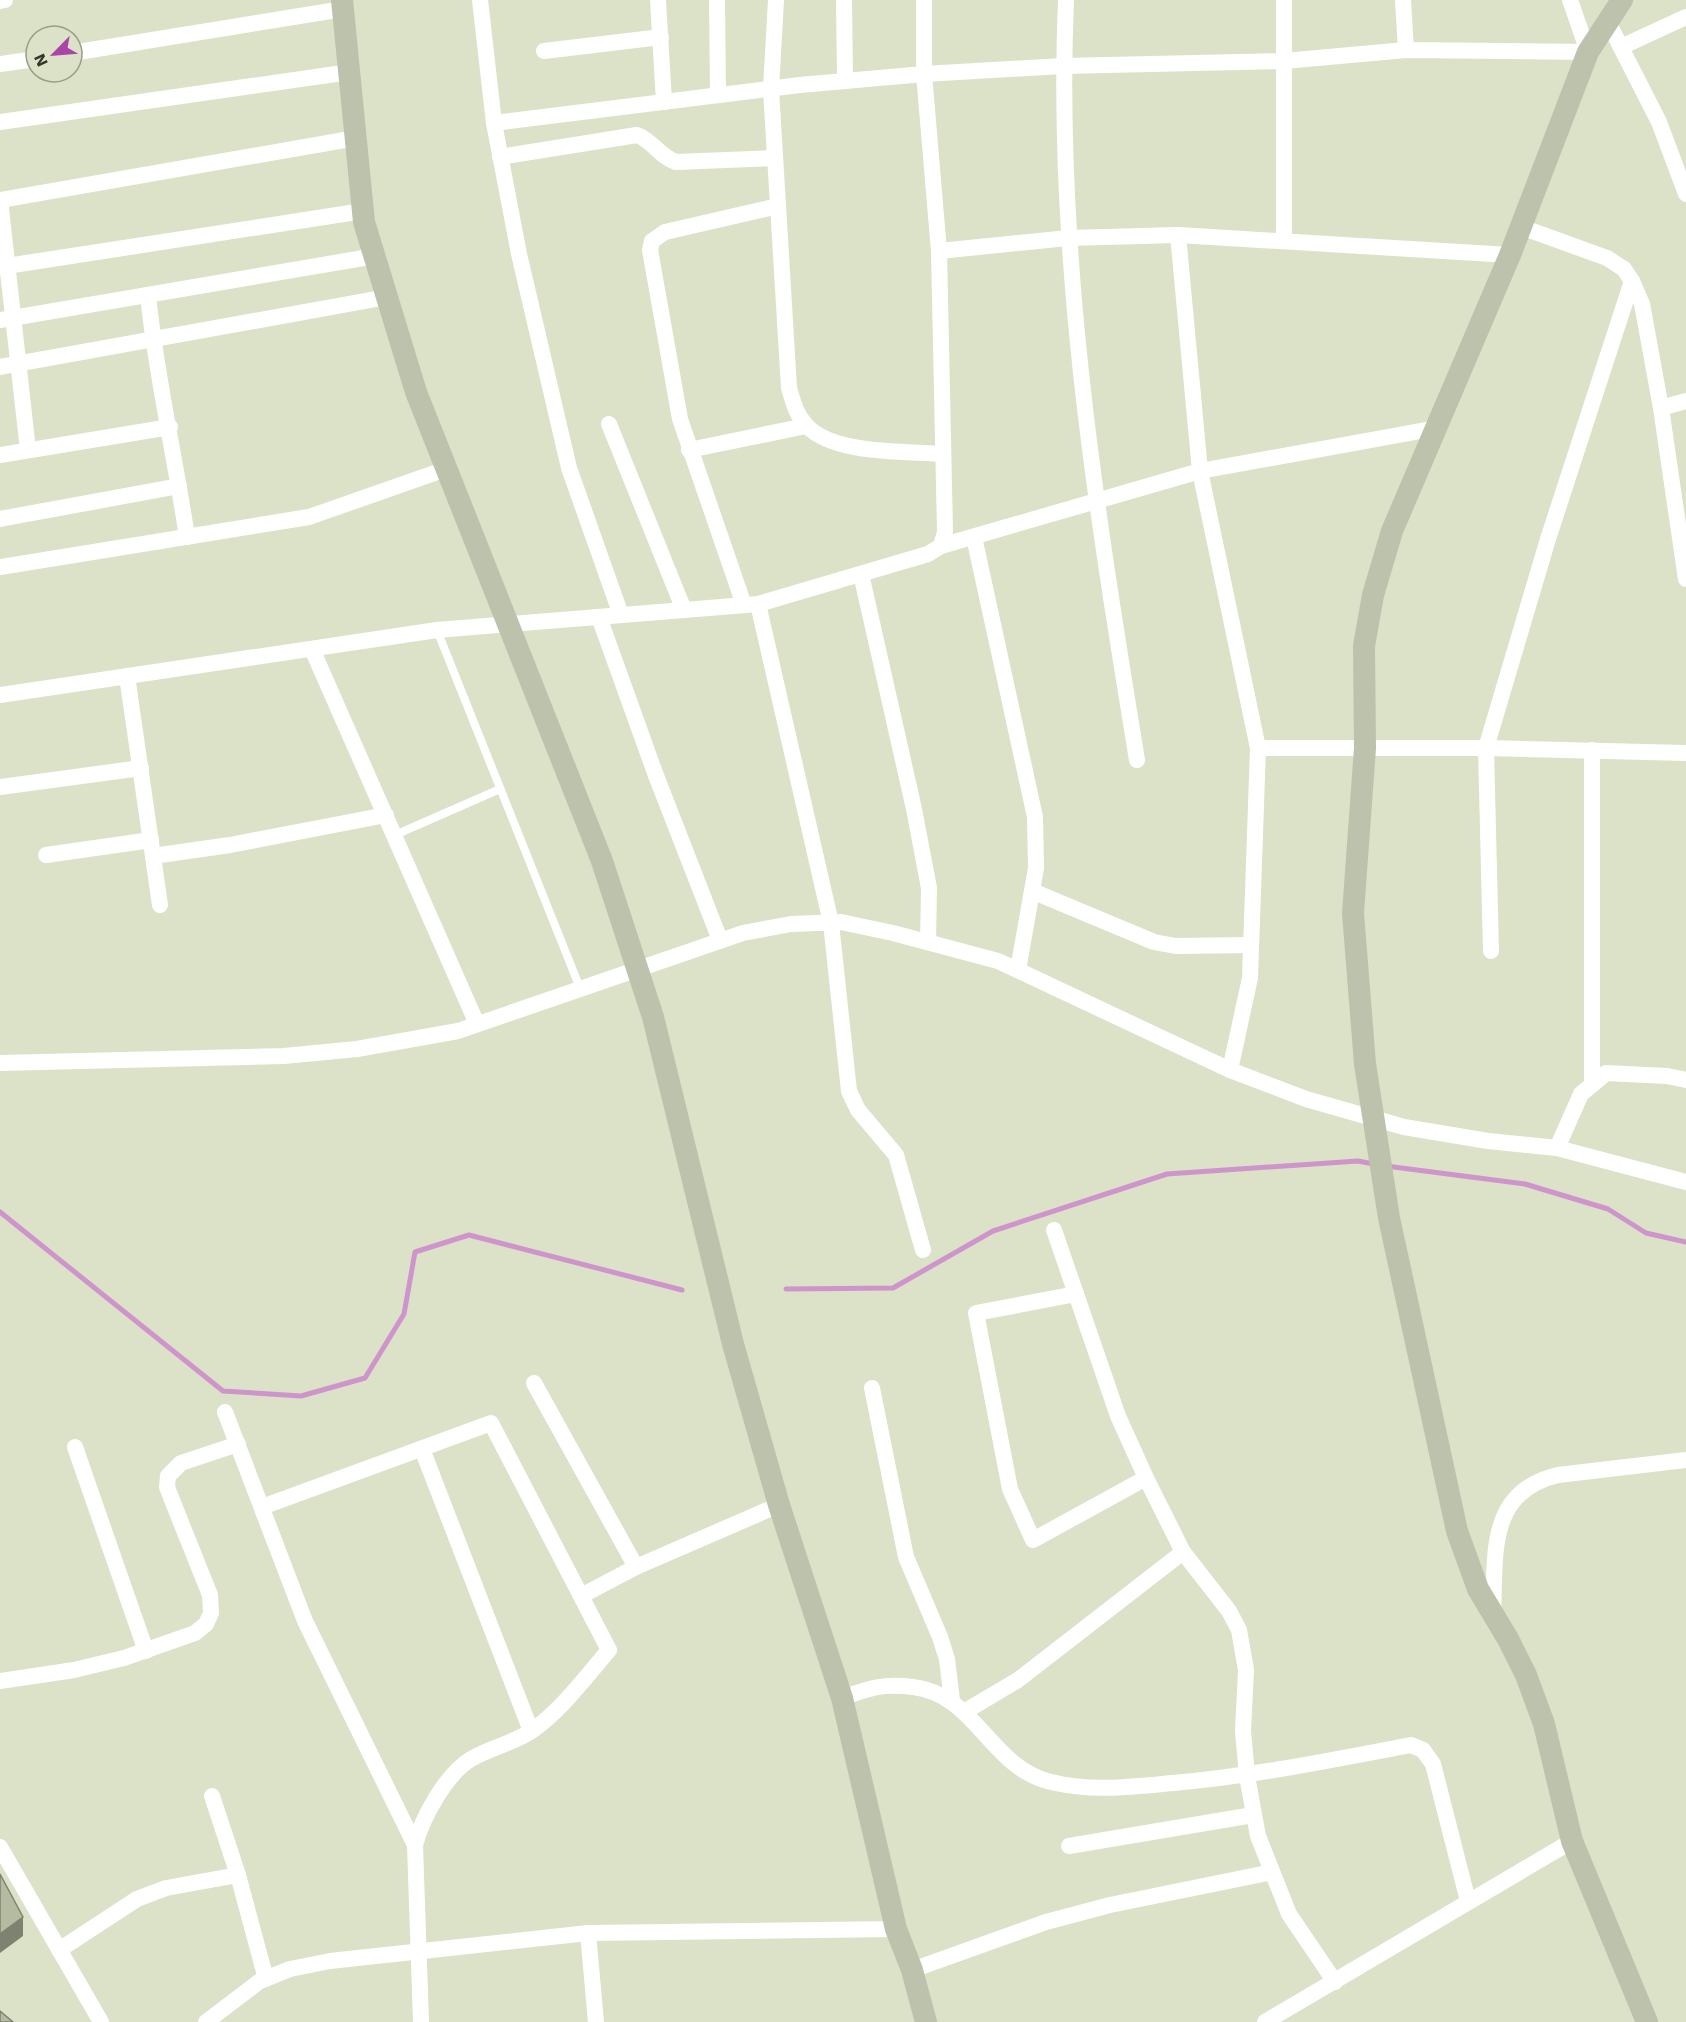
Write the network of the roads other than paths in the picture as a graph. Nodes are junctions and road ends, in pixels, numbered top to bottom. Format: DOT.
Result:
graph roads {
  1 [pos="4,0"];
  2 [pos="480,0"];
  3 [pos="658,0"];
  4 [pos="717,0"];
  5 [pos="776,0"];
  6 [pos="844,0"];
  7 [pos="924,0"];
  8 [pos="1066,0"];
  9 [pos="1284,0"];
  10 [pos="1403,0"];
  11 [pos="1570,0"];
  12 [pos="1622,0"];
  13 [pos="0,1"];
  14 [pos="343,5"];
  15 [pos="1686,17"];
  16 [pos="1608,22"];
  17 [pos="660,38"];
  18 [pos="1621,47"];
  19 [pos="1406,50"];
  20 [pos="84,51"];
  21 [pos="544,51"];
  22 [pos="1588,52"];
  23 [pos="24,61"];
  24 [pos="1284,61"];
  25 [pos="0,64"];
  26 [pos="1063,66"];
  27 [pos="350,72"];
  28 [pos="924,74"];
  29 [pos="845,81"];
  30 [pos="771,89"];
  31 [pos="718,95"];
  32 [pos="664,102"];
  33 [pos="0,122"];
  34 [pos="494,123"];
  35 [pos="356,138"];
  36 [pos="500,157"];
  37 [pos="776,158"];
  38 [pos="1686,194"];
  39 [pos="0,200"];
  40 [pos="778,206"];
  41 [pos="363,211"];
  42 [pos="1521,227"];
  43 [pos="1178,235"];
  44 [pos="1068,238"];
  45 [pos="1284,241"];
  46 [pos="939,251"];
  47 [pos="1510,255"];
  48 [pos="375,256"];
  49 [pos="4,266"];
  50 [pos="1632,280"];
  51 [pos="148,295"];
  52 [pos="387,297"];
  53 [pos="7,319"];
  54 [pos="152,339"];
  55 [pos="19,363"];
  56 [pos="0,367"];
  57 [pos="1686,401"];
  58 [pos="1661,408"];
  59 [pos="609,424"];
  60 [pos="806,426"];
  61 [pos="170,427"];
  62 [pos="1437,428"];
  63 [pos="28,450"];
  64 [pos="689,450"];
  65 [pos="943,454"];
  66 [pos="0,455"];
  67 [pos="446,469"];
  68 [pos="1200,471"];
  69 [pos="179,486"];
  70 [pos="1095,501"];
  71 [pos="0,519"];
  72 [pos="187,537"];
  73 [pos="974,537"];
  74 [pos="941,546"];
  75 [pos="0,567"];
  76 [pos="861,574"];
  77 [pos="1686,579"];
  78 [pos="751,604"];
  79 [pos="684,610"];
  80 [pos="621,615"];
  81 [pos="599,617"];
  82 [pos="506,625"];
  83 [pos="437,630"];
  84 [pos="312,649"];
  85 [pos="127,676"];
  86 [pos="0,695"];
  87 [pos="1257,748"];
  88 [pos="1365,748"];
  89 [pos="1486,748"];
  90 [pos="1592,750"];
  91 [pos="1686,753"];
  92 [pos="1137,760"];
  93 [pos="141,768"];
  94 [pos="0,788"];
  95 [pos="500,789"];
  96 [pos="386,815"];
  97 [pos="395,835"];
  98 [pos="152,848"];
  99 [pos="46,855"];
  100 [pos="1032,891"];
  101 [pos="160,905"];
  102 [pos="831,923"];
  103 [pos="720,940"];
  104 [pos="928,942"];
  105 [pos="1251,945"];
  106 [pos="1491,951"];
  107 [pos="1018,970"];
  108 [pos="580,988"];
  109 [pos="477,1024"];
  110 [pos="0,1063"];
  111 [pos="1230,1070"];
  112 [pos="1686,1080"];
  113 [pos="1592,1083"];
  114 [pos="1557,1148"];
  115 [pos="1686,1182"];
  116 [pos="1054,1230"];
  117 [pos="923,1250"];
  118 [pos="1076,1294"];
  119 [pos="534,1383"];
  120 [pos="872,1388"];
  121 [pos="225,1412"];
  122 [pos="238,1444"];
  123 [pos="75,1447"];
  124 [pos="422,1449"];
  125 [pos="1686,1460"];
  126 [pos="1146,1478"];
  127 [pos="779,1505"];
  128 [pos="262,1507"];
  129 [pos="1183,1552"];
  130 [pos="636,1567"];
  131 [pos="581,1596"];
  132 [pos="1493,1614"];
  133 [pos="146,1651"];
  134 [pos="0,1681"];
  135 [pos="842,1698"];
  136 [pos="958,1706"];
  137 [pos="531,1731"];
  138 [pos="1247,1776"];
  139 [pos="212,1796"];
  140 [pos="1253,1815"];
  141 [pos="1572,1841"];
  142 [pos="416,1845"];
  143 [pos="1069,1846"];
  144 [pos="0,1847"];
  145 [pos="1272,1872"];
  146 [pos="238,1875"];
  147 [pos="1468,1901"];
  148 [pos="896,1929"];
  149 [pos="588,1933"];
  150 [pos="59,1950"];
  151 [pos="419,1951"];
  152 [pos="912,1970"];
  153 [pos="266,1979"];
  154 [pos="1335,1982"];
  155 [pos="101,2022"];
  156 [pos="206,2022"];
  157 [pos="421,2022"];
  158 [pos="596,2022"];
  159 [pos="926,2022"];
  160 [pos="1265,2022"];
  161 [pos="1647,2022"];
  1 -- 13 [label="street"];
  2 -- 34 [label="street"];
  3 -- 17 [label="street"];
  4 -- 31 [label="street"];
  5 -- 30 [label="street"];
  6 -- 29 [label="street"];
  7 -- 28 [label="street"];
  8 -- 26 [label="street"];
  9 -- 24 [label="street"];
  10 -- 19 [label="street"];
  11 -- 22 [label="street"];
  12 -- 16 [label="street"];
  14 -- 20 [label="street"];
  14 -- 27 [label="street"];
  15 -- 18 [label="street"];
  16 -- 18 [label="street"];
  16 -- 22 [label="street"];
  17 -- 21 [label="street"];
  17 -- 32 [label="street"];
  18 -- 38 [label="street"];
  19 -- 22 [label="street"];
  19 -- 24 [label="street"];
  22 -- 42 [label="street"];
  23 -- 25 [label="street"];
  24 -- 26 [label="street"];
  24 -- 45 [label="street"];
  26 -- 28 [label="street"];
  26 -- 44 [label="street"];
  27 -- 33 [label="street"];
  27 -- 35 [label="street"];
  28 -- 29 [label="street"];
  28 -- 46 [label="street"];
  29 -- 30 [label="street"];
  30 -- 31 [label="street"];
  30 -- 37 [label="street"];
  31 -- 32 [label="street"];
  32 -- 34 [label="street"];
  34 -- 36 [label="street"];
  35 -- 39 [label="street"];
  35 -- 41 [label="street"];
  36 -- 37 [label="street"];
  36 -- 80 [label="street"];
  37 -- 40 [label="street"];
  39 -- 49 [label="street"];
  40 -- 60 [label="street"];
  40 -- 64 [label="street"];
  41 -- 48 [label="street"];
  41 -- 49 [label="street"];
  42 -- 47 [label="street"];
  42 -- 50 [label="street"];
  43 -- 44 [label="street"];
  43 -- 45 [label="street"];
  43 -- 68 [label="street"];
  44 -- 46 [label="street"];
  44 -- 70 [label="street"];
  45 -- 47 [label="street"];
  46 -- 65 [label="street"];
  47 -- 62 [label="street"];
  48 -- 51 [label="street"];
  48 -- 52 [label="street"];
  49 -- 53 [label="street"];
  50 -- 58 [label="street"];
  50 -- 89 [label="street"];
  51 -- 53 [label="street"];
  51 -- 54 [label="street"];
  52 -- 54 [label="street"];
  52 -- 67 [label="street"];
  53 -- 55 [label="street"];
  54 -- 55 [label="street"];
  54 -- 61 [label="street"];
  55 -- 56 [label="street"];
  55 -- 63 [label="street"];
  57 -- 58 [label="street"];
  58 -- 77 [label="street"];
  59 -- 79 [label="street"];
  60 -- 64 [label="street"];
  60 -- 65 [label="street"];
  61 -- 63 [label="street"];
  61 -- 69 [label="street"];
  62 -- 68 [label="street"];
  62 -- 88 [label="street"];
  63 -- 66 [label="street"];
  64 -- 78 [label="street"];
  65 -- 74 [label="street"];
  67 -- 72 [label="street"];
  67 -- 82 [label="street"];
  68 -- 70 [label="street"];
  68 -- 87 [label="street"];
  69 -- 71 [label="street"];
  69 -- 72 [label="street"];
  70 -- 73 [label="street"];
  70 -- 92 [label="street"];
  72 -- 75 [label="street"];
  73 -- 74 [label="street"];
  73 -- 100 [label="street"];
  74 -- 76 [label="street"];
  76 -- 78 [label="street"];
  76 -- 104 [label="street"];
  78 -- 79 [label="street"];
  78 -- 102 [label="street"];
  79 -- 80 [label="street"];
  80 -- 81 [label="street"];
  81 -- 82 [label="street"];
  81 -- 103 [label="street"];
  82 -- 83 [label="street"];
  82 -- 127 [label="street"];
  83 -- 84 [label="street"];
  83 -- 95 [label="lane"];
  84 -- 85 [label="street"];
  84 -- 96 [label="street"];
  85 -- 86 [label="street"];
  85 -- 93 [label="street"];
  87 -- 88 [label="street"];
  87 -- 105 [label="street"];
  88 -- 89 [label="street"];
  88 -- 132 [label="street"];
  89 -- 90 [label="street"];
  89 -- 106 [label="street"];
  90 -- 91 [label="street"];
  90 -- 113 [label="street"];
  93 -- 94 [label="street"];
  93 -- 98 [label="street"];
  95 -- 97 [label="lane"];
  95 -- 108 [label="lane"];
  96 -- 97 [label="street"];
  96 -- 98 [label="street"];
  97 -- 109 [label="street"];
  98 -- 99 [label="street"];
  98 -- 101 [label="street"];
  100 -- 105 [label="street"];
  100 -- 107 [label="street"];
  102 -- 103 [label="street"];
  102 -- 104 [label="street"];
  102 -- 117 [label="street"];
  103 -- 108 [label="street"];
  104 -- 107 [label="street"];
  105 -- 111 [label="street"];
  107 -- 111 [label="street"];
  108 -- 109 [label="street"];
  109 -- 110 [label="street"];
  111 -- 114 [label="street"];
  112 -- 113 [label="street"];
  113 -- 114 [label="street"];
  114 -- 115 [label="street"];
  116 -- 118 [label="street"];
  118 -- 126 [label="street"];
  118 -- 126 [label="street"];
  119 -- 130 [label="street"];
  120 -- 136 [label="street"];
  121 -- 122 [label="street"];
  122 -- 128 [label="street"];
  122 -- 133 [label="street"];
  123 -- 133 [label="street"];
  124 -- 128 [label="street"];
  124 -- 131 [label="street"];
  124 -- 137 [label="street"];
  125 -- 132 [label="street"];
  126 -- 129 [label="street"];
  127 -- 130 [label="street"];
  127 -- 135 [label="street"];
  128 -- 142 [label="street"];
  129 -- 136 [label="street"];
  129 -- 138 [label="street"];
  130 -- 131 [label="street"];
  131 -- 137 [label="street"];
  132 -- 141 [label="street"];
  133 -- 134 [label="street"];
  135 -- 136 [label="street"];
  135 -- 148 [label="street"];
  136 -- 138 [label="street"];
  137 -- 142 [label="street"];
  138 -- 140 [label="street"];
  138 -- 147 [label="street"];
  139 -- 146 [label="street"];
  140 -- 143 [label="street"];
  140 -- 145 [label="street"];
  141 -- 147 [label="street"];
  141 -- 161 [label="street"];
  142 -- 151 [label="street"];
  144 -- 150 [label="street"];
  145 -- 152 [label="street"];
  145 -- 154 [label="street"];
  146 -- 150 [label="street"];
  146 -- 153 [label="street"];
  147 -- 154 [label="street"];
  148 -- 149 [label="street"];
  148 -- 152 [label="street"];
  149 -- 151 [label="street"];
  149 -- 158 [label="street"];
  150 -- 155 [label="street"];
  151 -- 153 [label="street"];
  151 -- 157 [label="street"];
  152 -- 159 [label="street"];
  153 -- 156 [label="street"];
  154 -- 160 [label="street"];
}
